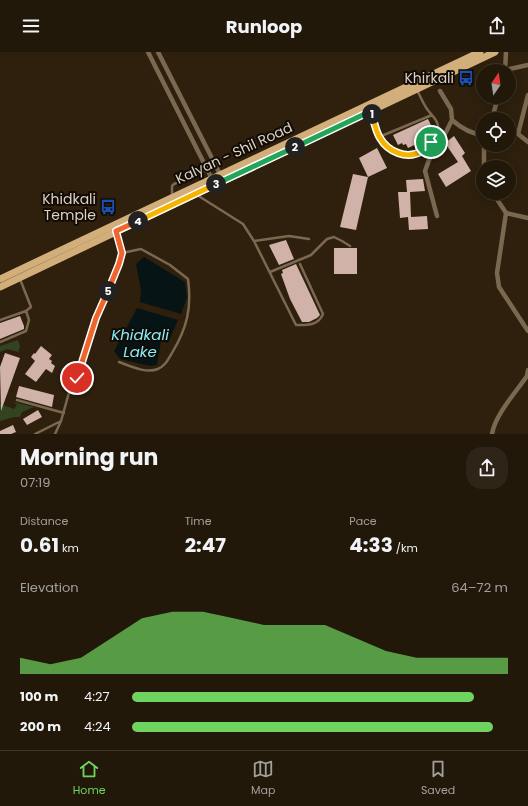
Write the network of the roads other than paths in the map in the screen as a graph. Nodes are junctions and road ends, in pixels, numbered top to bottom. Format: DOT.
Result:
graph roads {
  1 [pos="148,52"];
  2 [pos="158,52"];
  3 [pos="480,52"];
  4 [pos="495,52"];
  5 [pos="506,52"];
  6 [pos="505,64"];
  7 [pos="528,64"];
  8 [pos="516,68"];
  9 [pos="417,89"];
  10 [pos="440,91"];
  11 [pos="528,96"];
  12 [pos="526,109"];
  13 [pos="371,111"];
  14 [pos="432,115"];
  15 [pos="452,120"];
  16 [pos="476,133"];
  17 [pos="518,134"];
  18 [pos="379,138"];
  19 [pos="528,142"];
  20 [pos="207,170"];
  21 [pos="220,174"];
  22 [pos="212,178"];
  23 [pos="195,194"];
  24 [pos="172,198"];
  25 [pos="498,200"];
  26 [pos="506,213"];
  27 [pos="437,216"];
  28 [pos="528,218"];
  29 [pos="114,228"];
  30 [pos="309,238"];
  31 [pos="254,241"];
  32 [pos="350,246"];
  33 [pos="122,253"];
  34 [pos="300,264"];
  35 [pos="270,272"];
  36 [pos="19,278"];
  37 [pos="0,279"];
  38 [pos="0,287"];
  39 [pos="26,311"];
  40 [pos="0,320"];
  41 [pos="528,331"];
  42 [pos="0,342"];
  43 [pos="119,362"];
  44 [pos="528,370"];
  45 [pos="18,400"];
  46 [pos="64,413"];
  47 [pos="61,421"];
  48 [pos="35,434"];
  49 [pos="55,434"];
  50 [pos="492,434"];
  1 -- 20 [label="street"];
  2 -- 21 [label="street"];
  3 -- 21 [label="main road, Kalyan - Shil Road"];
  4 -- 9 [label="main road, Kalyan - Shil Road"];
  5 -- 6 [label="street"];
  7 -- 8 [label="street"];
  9 -- 13 [label="main road, Kalyan - Shil Road"];
  9 -- 14 [label="lane"];
  10 -- 15 [label="street"];
  11 -- 12 [label="street"];
  12 -- 17 [label="street"];
  13 -- 18 [label="lane"];
  13 -- 23 [label="main road, Kalyan - Shil Road"];
  14 -- 18 [label="lane"];
  14 -- 18 [label="lane"];
  15 -- 16 [label="street"];
  15 -- 27 [label="street"];
  17 -- 19 [label="street"];
  20 -- 22 [label="street"];
  20 -- 24 [label="lane"];
  21 -- 22 [label="main road, Kalyan - Shil Road"];
  22 -- 24 [label="main road, Kalyan - Shil Road"];
  23 -- 29 [label="main road, Kalyan - Shil Road"];
  23 -- 31 [label="lane"];
  24 -- 29 [label="main road, Kalyan - Shil Road"];
  25 -- 26 [label="street"];
  26 -- 28 [label="street"];
  26 -- 41 [label="street"];
  29 -- 33 [label="lane"];
  29 -- 36 [label="main road, Kalyan - Shil Road"];
  29 -- 37 [label="main road, Kalyan - Shil Road"];
  30 -- 31 [label="lane"];
  31 -- 35 [label="lane"];
  32 -- 35 [label="lane"];
  33 -- 43 [label="lane"];
  33 -- 46 [label="lane"];
  34 -- 35 [label="lane"];
  36 -- 38 [label="main road, Kalyan - Shil Road"];
  36 -- 39 [label="lane"];
  39 -- 40 [label="lane"];
  39 -- 42 [label="lane"];
  44 -- 50 [label="street"];
  45 -- 46 [label="lane"];
  46 -- 47 [label="lane"];
  47 -- 48 [label="lane"];
  47 -- 49 [label="lane"];
}
